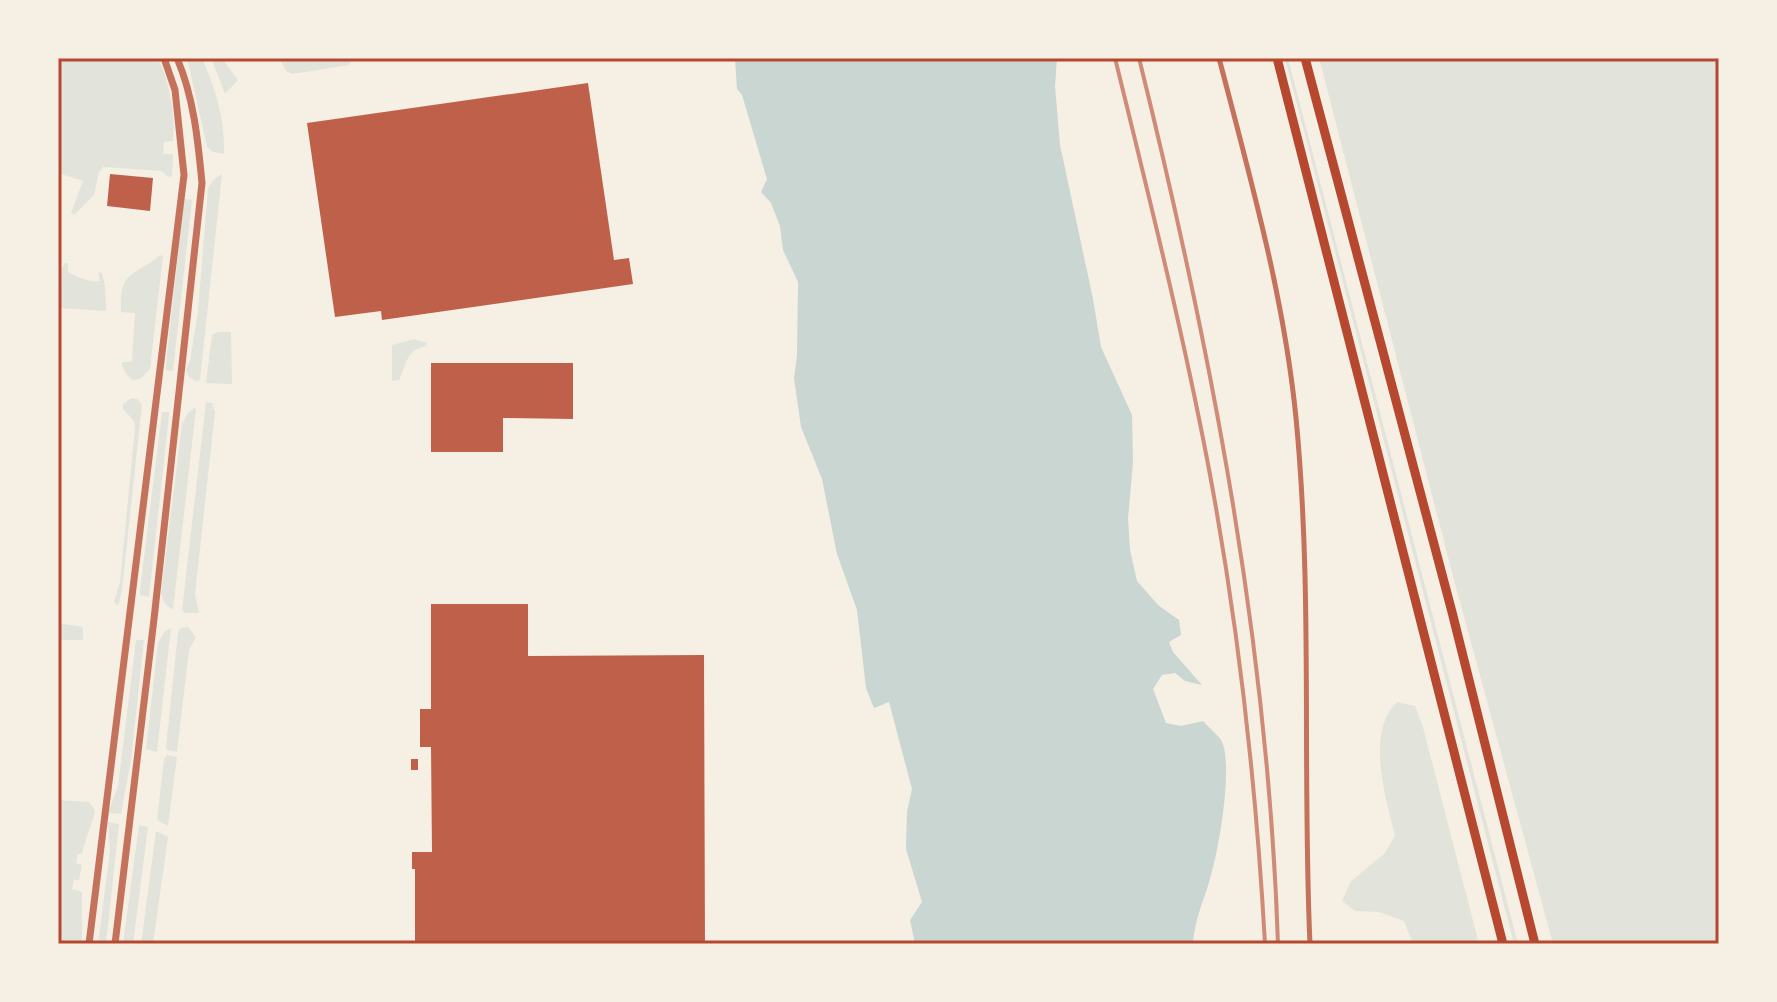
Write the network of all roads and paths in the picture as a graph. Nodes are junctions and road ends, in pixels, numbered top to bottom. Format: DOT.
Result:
graph roads {
  1 [pos="164,58"];
  2 [pos="177,58"];
  3 [pos="1219,58"];
  4 [pos="1277,58"];
  5 [pos="1305,58"];
  6 [pos="89,944"];
  7 [pos="115,944"];
  8 [pos="1310,944"];
  9 [pos="1503,944"];
  10 [pos="1535,944"];
  1 -- 6 [label="street"];
  2 -- 7 [label="street"];
  3 -- 8 [label="street"];
  4 -- 9 [label="highway"];
  5 -- 10 [label="highway"];
}
